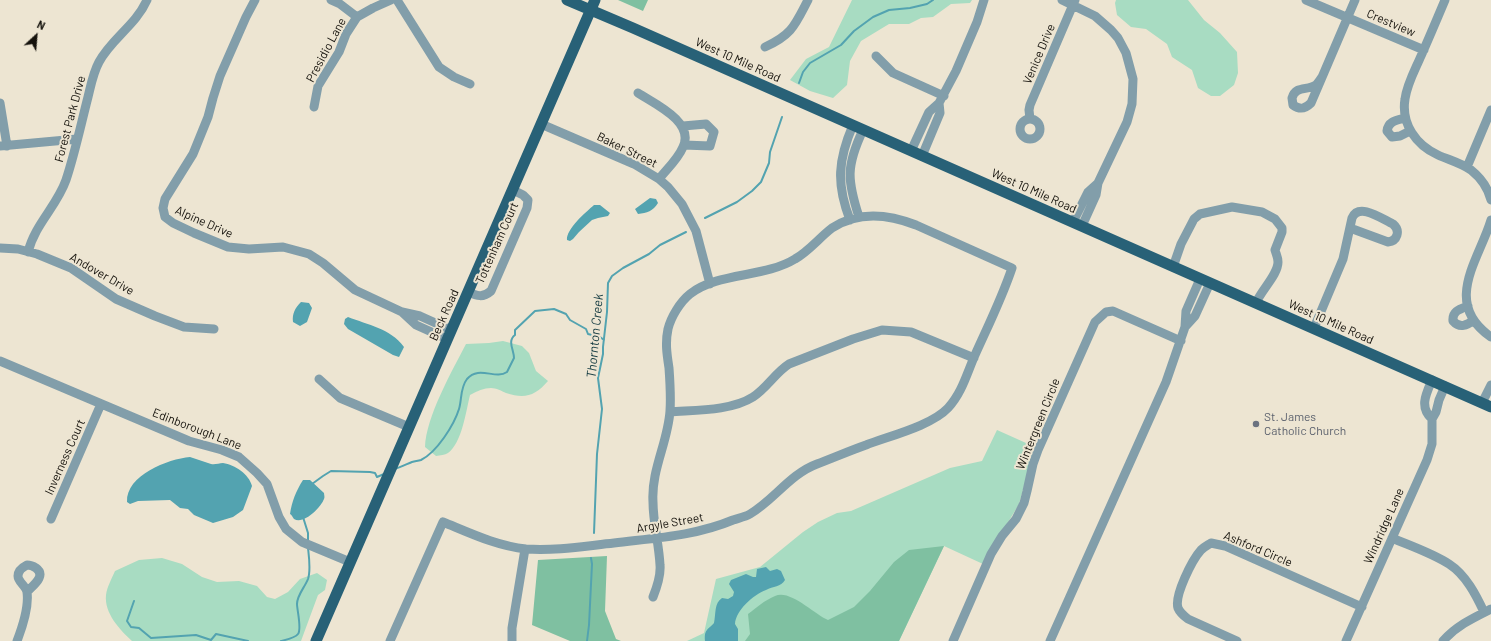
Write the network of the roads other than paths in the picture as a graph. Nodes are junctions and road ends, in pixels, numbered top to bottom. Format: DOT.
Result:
graph roads {
  1 [pos="147,0"];
  2 [pos="256,0"];
  3 [pos="331,0"];
  4 [pos="391,0"];
  5 [pos="397,0"];
  6 [pos="567,0"];
  7 [pos="808,0"];
  8 [pos="984,0"];
  9 [pos="1062,0"];
  10 [pos="1306,0"];
  11 [pos="1355,0"];
  12 [pos="1445,0"];
  13 [pos="1074,2"];
  14 [pos="593,5"];
  15 [pos="357,18"];
  16 [pos="1348,18"];
  17 [pos="766,47"];
  18 [pos="1424,50"];
  19 [pos="876,56"];
  20 [pos="1322,77"];
  21 [pos="470,84"];
  22 [pos="638,93"];
  23 [pos="942,99"];
  24 [pos="0,103"];
  25 [pos="314,108"];
  26 [pos="1491,110"];
  27 [pos="1405,118"];
  28 [pos="1030,119"];
  29 [pos="541,124"];
  30 [pos="683,126"];
  31 [pos="858,128"];
  32 [pos="1410,131"];
  33 [pos="77,139"];
  34 [pos="684,145"];
  35 [pos="4,146"];
  36 [pos="911,151"];
  37 [pos="922,156"];
  38 [pos="845,167"];
  39 [pos="1467,167"];
  40 [pos="659,179"];
  41 [pos="513,190"];
  42 [pos="1491,200"];
  43 [pos="859,217"];
  44 [pos="850,220"];
  45 [pos="1491,220"];
  46 [pos="1078,224"];
  47 [pos="1350,228"];
  48 [pos="0,248"];
  49 [pos="28,252"];
  50 [pos="1173,267"];
  51 [pos="1205,281"];
  52 [pos="710,284"];
  53 [pos="468,292"];
  54 [pos="1256,303"];
  55 [pos="1468,306"];
  56 [pos="1474,320"];
  57 [pos="1314,328"];
  58 [pos="214,329"];
  59 [pos="449,335"];
  60 [pos="1491,337"];
  61 [pos="1181,341"];
  62 [pos="974,358"];
  63 [pos="0,361"];
  64 [pos="319,378"];
  65 [pos="1432,380"];
  66 [pos="1491,384"];
  67 [pos="1445,386"];
  68 [pos="101,404"];
  69 [pos="1486,405"];
  70 [pos="670,412"];
  71 [pos="1432,419"];
  72 [pos="408,427"];
  73 [pos="51,519"];
  74 [pos="656,538"];
  75 [pos="1392,538"];
  76 [pos="525,549"];
  77 [pos="350,562"];
  78 [pos="27,592"];
  79 [pos="653,597"];
  80 [pos="1362,607"];
  81 [pos="1488,610"];
  82 [pos="17,641"];
  83 [pos="316,641"];
  84 [pos="390,641"];
  85 [pos="512,641"];
  86 [pos="953,641"];
  87 [pos="1050,641"];
  88 [pos="1237,641"];
  89 [pos="1346,641"];
  90 [pos="1443,641"];
  1 -- 33 [label="street, Forest Park Drive"];
  2 -- 59 [label="street, Alpine Drive"];
  3 -- 15 [label="street"];
  4 -- 15 [label="street, Presidio Lane"];
  5 -- 21 [label="street"];
  6 -- 14 [label="main road, West 10 Mile Road"];
  7 -- 17 [label="street"];
  8 -- 23 [label="street"];
  9 -- 13 [label="street"];
  10 -- 16 [label="street, Crestview"];
  11 -- 16 [label="street"];
  12 -- 18 [label="street"];
  13 -- 28 [label="street, Venice Drive"];
  13 -- 46 [label="street"];
  14 -- 29 [label="main road, Beck Road"];
  14 -- 31 [label="main road, West 10 Mile Road"];
  15 -- 25 [label="street, Presidio Lane"];
  16 -- 18 [label="street, Crestview"];
  16 -- 20 [label="street"];
  18 -- 27 [label="street"];
  19 -- 23 [label="street"];
  22 -- 30 [label="street"];
  23 -- 36 [label="street"];
  23 -- 37 [label="street"];
  24 -- 35 [label="street"];
  26 -- 39 [label="street"];
  27 -- 32 [label="street"];
  27 -- 32 [label="street"];
  29 -- 40 [label="street, Baker Street"];
  29 -- 41 [label="main road, Beck Road"];
  30 -- 34 [label="street"];
  30 -- 34 [label="street"];
  31 -- 36 [label="main road, West 10 Mile Road"];
  31 -- 38 [label="street"];
  32 -- 39 [label="street"];
  33 -- 35 [label="street"];
  33 -- 49 [label="street, Forest Park Drive"];
  34 -- 40 [label="street"];
  36 -- 37 [label="main road, West 10 Mile Road"];
  37 -- 46 [label="main road, West 10 Mile Road"];
  38 -- 43 [label="street"];
  38 -- 44 [label="street"];
  39 -- 42 [label="street"];
  40 -- 52 [label="street, Baker Street"];
  41 -- 53 [label="main road, Beck Road"];
  41 -- 53 [label="street, Tottenham Court"];
  43 -- 44 [label="street"];
  43 -- 62 [label="street, Argyle Street"];
  44 -- 52 [label="street"];
  45 -- 55 [label="street"];
  46 -- 50 [label="main road, West 10 Mile Road"];
  47 -- 47 [label="street"];
  47 -- 57 [label="street"];
  48 -- 49 [label="street, Andover Drive"];
  49 -- 58 [label="street, Andover Drive"];
  50 -- 51 [label="main road, West 10 Mile Road"];
  50 -- 54 [label="street"];
  51 -- 54 [label="main road, West 10 Mile Road"];
  51 -- 61 [label="street"];
  52 -- 70 [label="street"];
  53 -- 59 [label="main road, Beck Road"];
  54 -- 57 [label="main road, West 10 Mile Road"];
  55 -- 56 [label="street"];
  55 -- 56 [label="street"];
  56 -- 60 [label="street"];
  57 -- 65 [label="main road, West 10 Mile Road"];
  59 -- 72 [label="main road, Beck Road"];
  61 -- 86 [label="street, Wintergreen Circle"];
  61 -- 87 [label="street"];
  62 -- 70 [label="street"];
  62 -- 74 [label="street, Argyle Street"];
  63 -- 68 [label="street, Edinborough Lane"];
  64 -- 72 [label="street"];
  65 -- 67 [label="main road, West 10 Mile Road"];
  65 -- 71 [label="street, Windridge Lane"];
  66 -- 69 [label="street"];
  67 -- 69 [label="main road, West 10 Mile Road"];
  67 -- 71 [label="street, Windridge Lane"];
  68 -- 73 [label="street, Inverness Court"];
  68 -- 77 [label="street, Edinborough Lane"];
  70 -- 74 [label="street"];
  71 -- 75 [label="street, Windridge Lane"];
  72 -- 77 [label="main road, Beck Road"];
  74 -- 76 [label="street, Argyle Street"];
  74 -- 79 [label="street"];
  75 -- 80 [label="street, Windridge Lane"];
  75 -- 81 [label="street"];
  76 -- 84 [label="street, Argyle Street"];
  76 -- 85 [label="street"];
  77 -- 83 [label="main road, Beck Road"];
  78 -- 82 [label="street"];
  80 -- 88 [label="street, Ashford Circle"];
  80 -- 89 [label="street, Windridge Lane"];
  81 -- 90 [label="street"];
}
